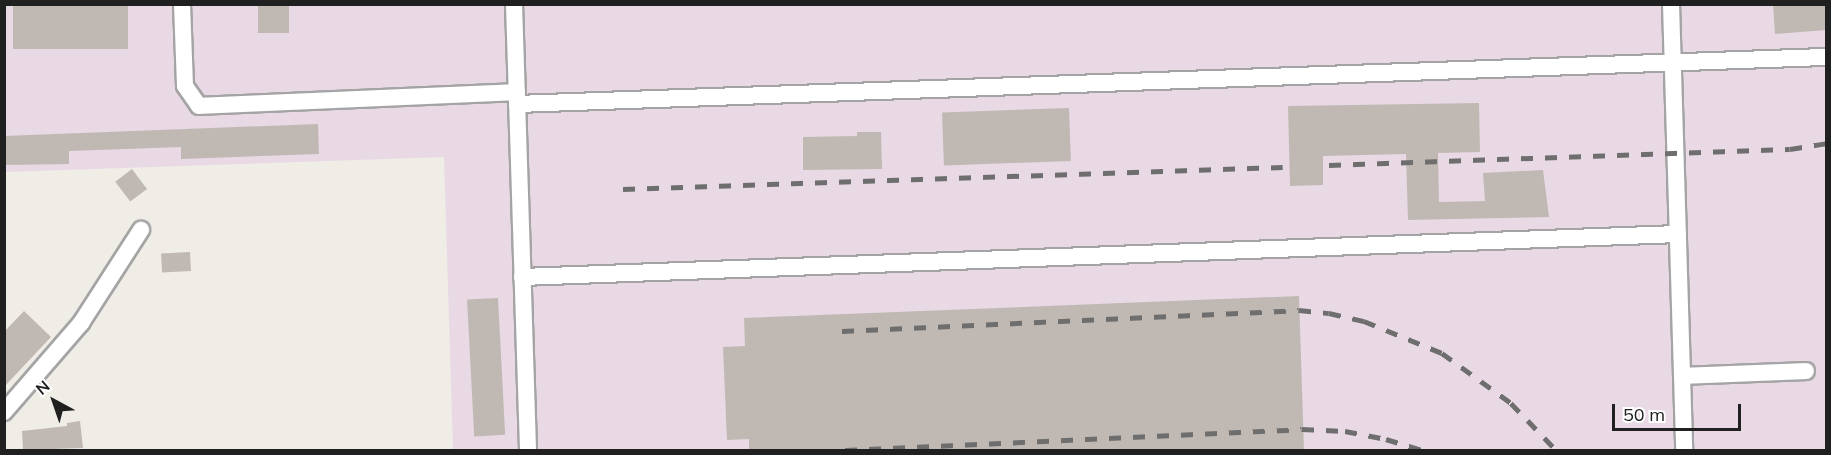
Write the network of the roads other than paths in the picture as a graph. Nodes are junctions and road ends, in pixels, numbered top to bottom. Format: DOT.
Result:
graph roads {
  1 [pos="182,4"];
  2 [pos="514,4"];
  3 [pos="1671,4"];
  4 [pos="1827,57"];
  5 [pos="1673,63"];
  6 [pos="517,98"];
  7 [pos="141,230"];
  8 [pos="1678,234"];
  9 [pos="522,277"];
  10 [pos="1806,371"];
  11 [pos="1682,376"];
  12 [pos="4,412"];
  13 [pos="528,450"];
  14 [pos="1684,450"];
  1 -- 6 [label="street"];
  2 -- 6 [label="street"];
  3 -- 5 [label="street"];
  4 -- 5 [label="street"];
  5 -- 6 [label="street"];
  5 -- 8 [label="street"];
  6 -- 9 [label="street"];
  7 -- 12 [label="street"];
  8 -- 9 [label="street"];
  8 -- 11 [label="street"];
  9 -- 13 [label="street"];
  10 -- 11 [label="street"];
  11 -- 14 [label="street"];
}
